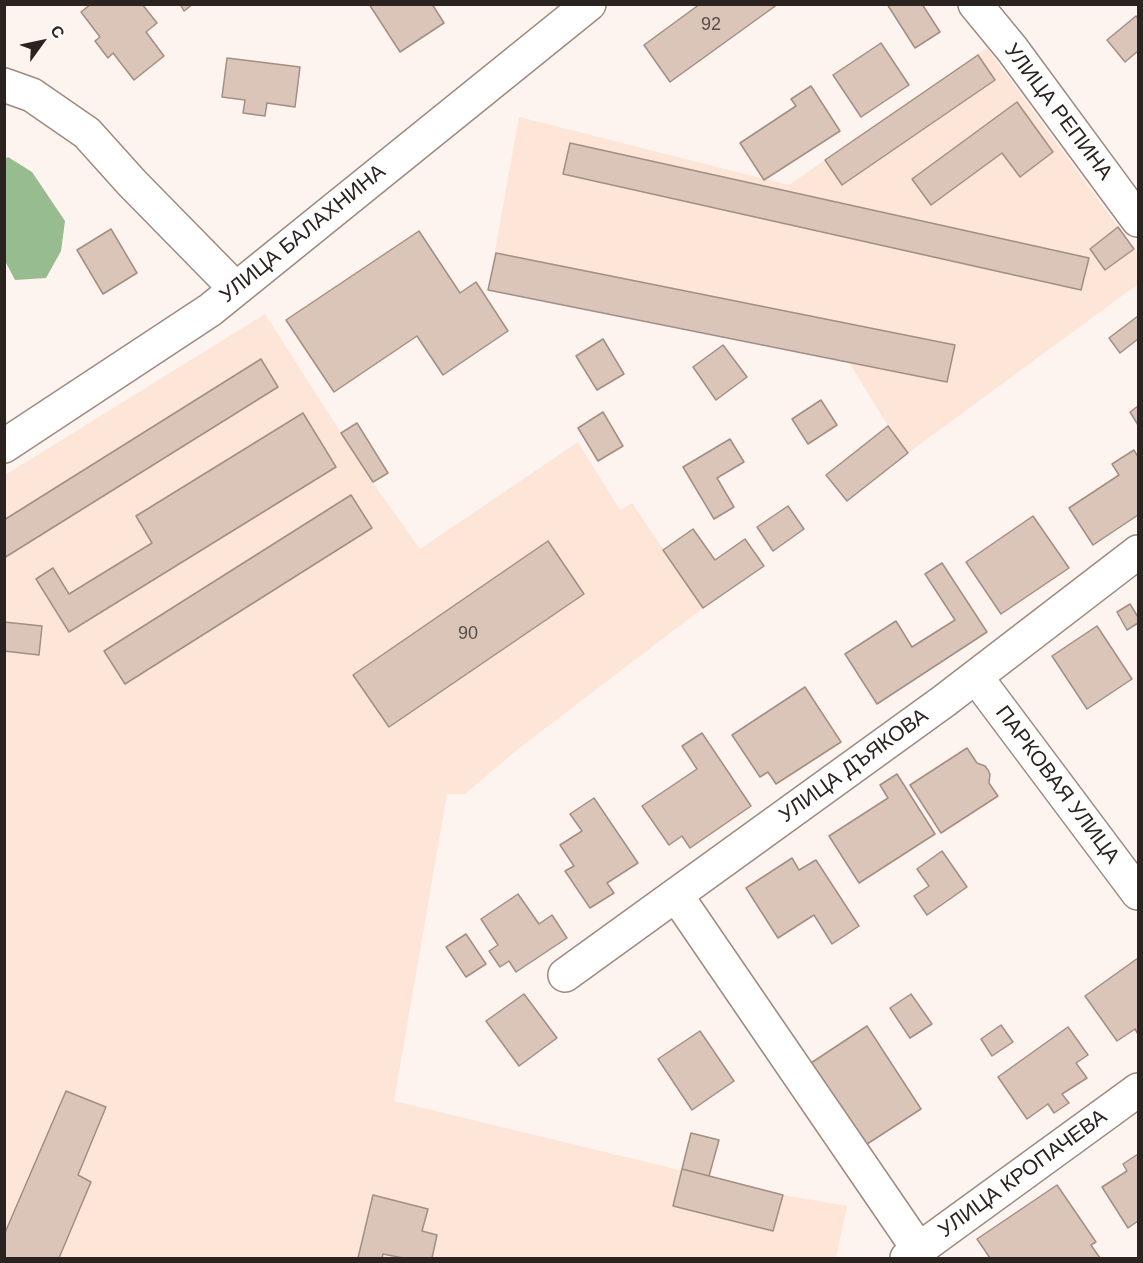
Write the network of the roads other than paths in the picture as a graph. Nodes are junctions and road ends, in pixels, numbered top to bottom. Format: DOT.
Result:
graph roads {
  1 [pos="589,4"];
  2 [pos="975,4"];
  3 [pos="4,85"];
  4 [pos="1138,220"];
  5 [pos="236,289"];
  6 [pos="4,446"];
  7 [pos="1138,552"];
  8 [pos="976,677"];
  9 [pos="1138,893"];
  10 [pos="676,894"];
  11 [pos="565,975"];
  12 [pos="1138,1090"];
  13 [pos="913,1254"];
  1 -- 5 [label="street, УЛИЦА БАЛАХНИНА"];
  2 -- 4 [label="street, УЛИЦА РЕПИНА"];
  3 -- 5 [label="street"];
  5 -- 6 [label="street, УЛИЦА БАЛАХНИНА"];
  7 -- 8 [label="street, УЛИЦА ДЪЯКОВА"];
  8 -- 9 [label="street, ПАРКОВАЯ УЛИЦА"];
  8 -- 10 [label="street, УЛИЦА ДЪЯКОВА"];
  10 -- 11 [label="street, УЛИЦА ДЪЯКОВА"];
  10 -- 13 [label="street"];
  12 -- 13 [label="street, УЛИЦА КРОПАЧЕВА"];
}
